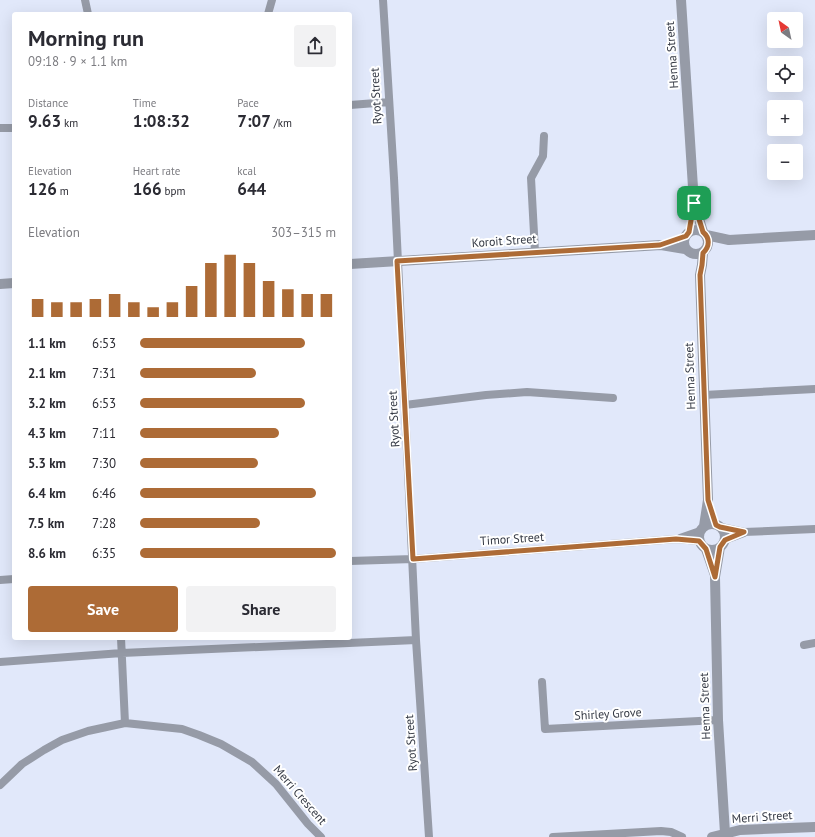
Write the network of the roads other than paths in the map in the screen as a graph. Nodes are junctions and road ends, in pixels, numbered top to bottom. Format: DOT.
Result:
graph roads {
  1 [pos="85,0"];
  2 [pos="91,0"];
  3 [pos="272,0"];
  4 [pos="383,0"];
  5 [pos="682,0"];
  6 [pos="88,12"];
  7 [pos="88,12"];
  8 [pos="269,12"];
  9 [pos="389,102"];
  10 [pos="352,105"];
  11 [pos="0,128"];
  12 [pos="12,128"];
  13 [pos="544,136"];
  14 [pos="694,203"];
  15 [pos="687,234"];
  16 [pos="704,234"];
  17 [pos="815,235"];
  18 [pos="729,240"];
  19 [pos="660,245"];
  20 [pos="688,251"];
  21 [pos="705,251"];
  22 [pos="535,252"];
  23 [pos="397,261"];
  24 [pos="352,264"];
  25 [pos="700,275"];
  26 [pos="12,283"];
  27 [pos="0,284"];
  28 [pos="815,389"];
  29 [pos="704,395"];
  30 [pos="613,398"];
  31 [pos="405,405"];
  32 [pos="708,500"];
  33 [pos="718,526"];
  34 [pos="815,529"];
  35 [pos="744,532"];
  36 [pos="702,537"];
  37 [pos="723,544"];
  38 [pos="413,559"];
  39 [pos="352,561"];
  40 [pos="715,577"];
  41 [pos="12,579"];
  42 [pos="0,580"];
  43 [pos="121,640"];
  44 [pos="416,640"];
  45 [pos="815,644"];
  46 [pos="804,645"];
  47 [pos="122,653"];
  48 [pos="0,662"];
  49 [pos="542,682"];
  50 [pos="718,720"];
  51 [pos="125,722"];
  52 [pos="0,784"];
  53 [pos="815,827"];
  54 [pos="640,832"];
  55 [pos="725,833"];
  56 [pos="617,835"];
  57 [pos="321,837"];
  58 [pos="429,837"];
  59 [pos="553,837"];
  60 [pos="656,837"];
  61 [pos="682,837"];
  62 [pos="712,837"];
  1 -- 6 [label="street"];
  2 -- 7 [label="street"];
  3 -- 8 [label="street"];
  4 -- 9 [label="street, Ryot Street"];
  5 -- 14 [label="street, Henna Street"];
  9 -- 10 [label="street"];
  9 -- 23 [label="street, Ryot Street"];
  11 -- 12 [label="street"];
  13 -- 22 [label="street"];
  14 -- 15 [label="street, Henna Street"];
  14 -- 16 [label="street, Henna Street"];
  15 -- 16 [label="street"];
  15 -- 19 [label="street, Koroit Street"];
  15 -- 20 [label="street"];
  16 -- 18 [label="street"];
  16 -- 21 [label="street"];
  17 -- 18 [label="street"];
  18 -- 21 [label="street"];
  19 -- 20 [label="street, Koroit Street"];
  19 -- 22 [label="street, Koroit Street"];
  20 -- 21 [label="street"];
  20 -- 25 [label="street, Henna Street"];
  21 -- 25 [label="street, Henna Street"];
  22 -- 23 [label="street, Koroit Street"];
  23 -- 24 [label="street, Koroit Street"];
  23 -- 31 [label="street, Ryot Street"];
  25 -- 29 [label="street, Henna Street"];
  26 -- 27 [label="street"];
  28 -- 29 [label="street"];
  29 -- 32 [label="street, Henna Street"];
  30 -- 31 [label="street"];
  31 -- 38 [label="street, Ryot Street"];
  32 -- 33 [label="street, Henna Street"];
  32 -- 36 [label="street, Henna Street"];
  33 -- 35 [label="street"];
  33 -- 36 [label="street"];
  33 -- 37 [label="street, Henna Street"];
  34 -- 35 [label="street"];
  35 -- 37 [label="street"];
  36 -- 37 [label="street"];
  36 -- 38 [label="street, Timor Street"];
  36 -- 40 [label="street, Henna Street"];
  37 -- 40 [label="street, Henna Street"];
  38 -- 39 [label="street, Timor Street"];
  38 -- 44 [label="street, Ryot Street"];
  40 -- 50 [label="street, Henna Street"];
  41 -- 42 [label="street"];
  43 -- 47 [label="street"];
  44 -- 47 [label="street"];
  44 -- 58 [label="street, Ryot Street"];
  45 -- 46 [label="street"];
  47 -- 48 [label="street"];
  47 -- 51 [label="street"];
  49 -- 50 [label="street, Shirley Grove"];
  50 -- 55 [label="street, Henna Street"];
  51 -- 52 [label="street, Merri Crescent"];
  51 -- 57 [label="street, Merri Crescent"];
  53 -- 55 [label="street, Merri Street"];
  54 -- 56 [label="street"];
  54 -- 60 [label="street"];
  54 -- 61 [label="street"];
  55 -- 62 [label="street, Merri Street"];
  56 -- 59 [label="street"];
}
